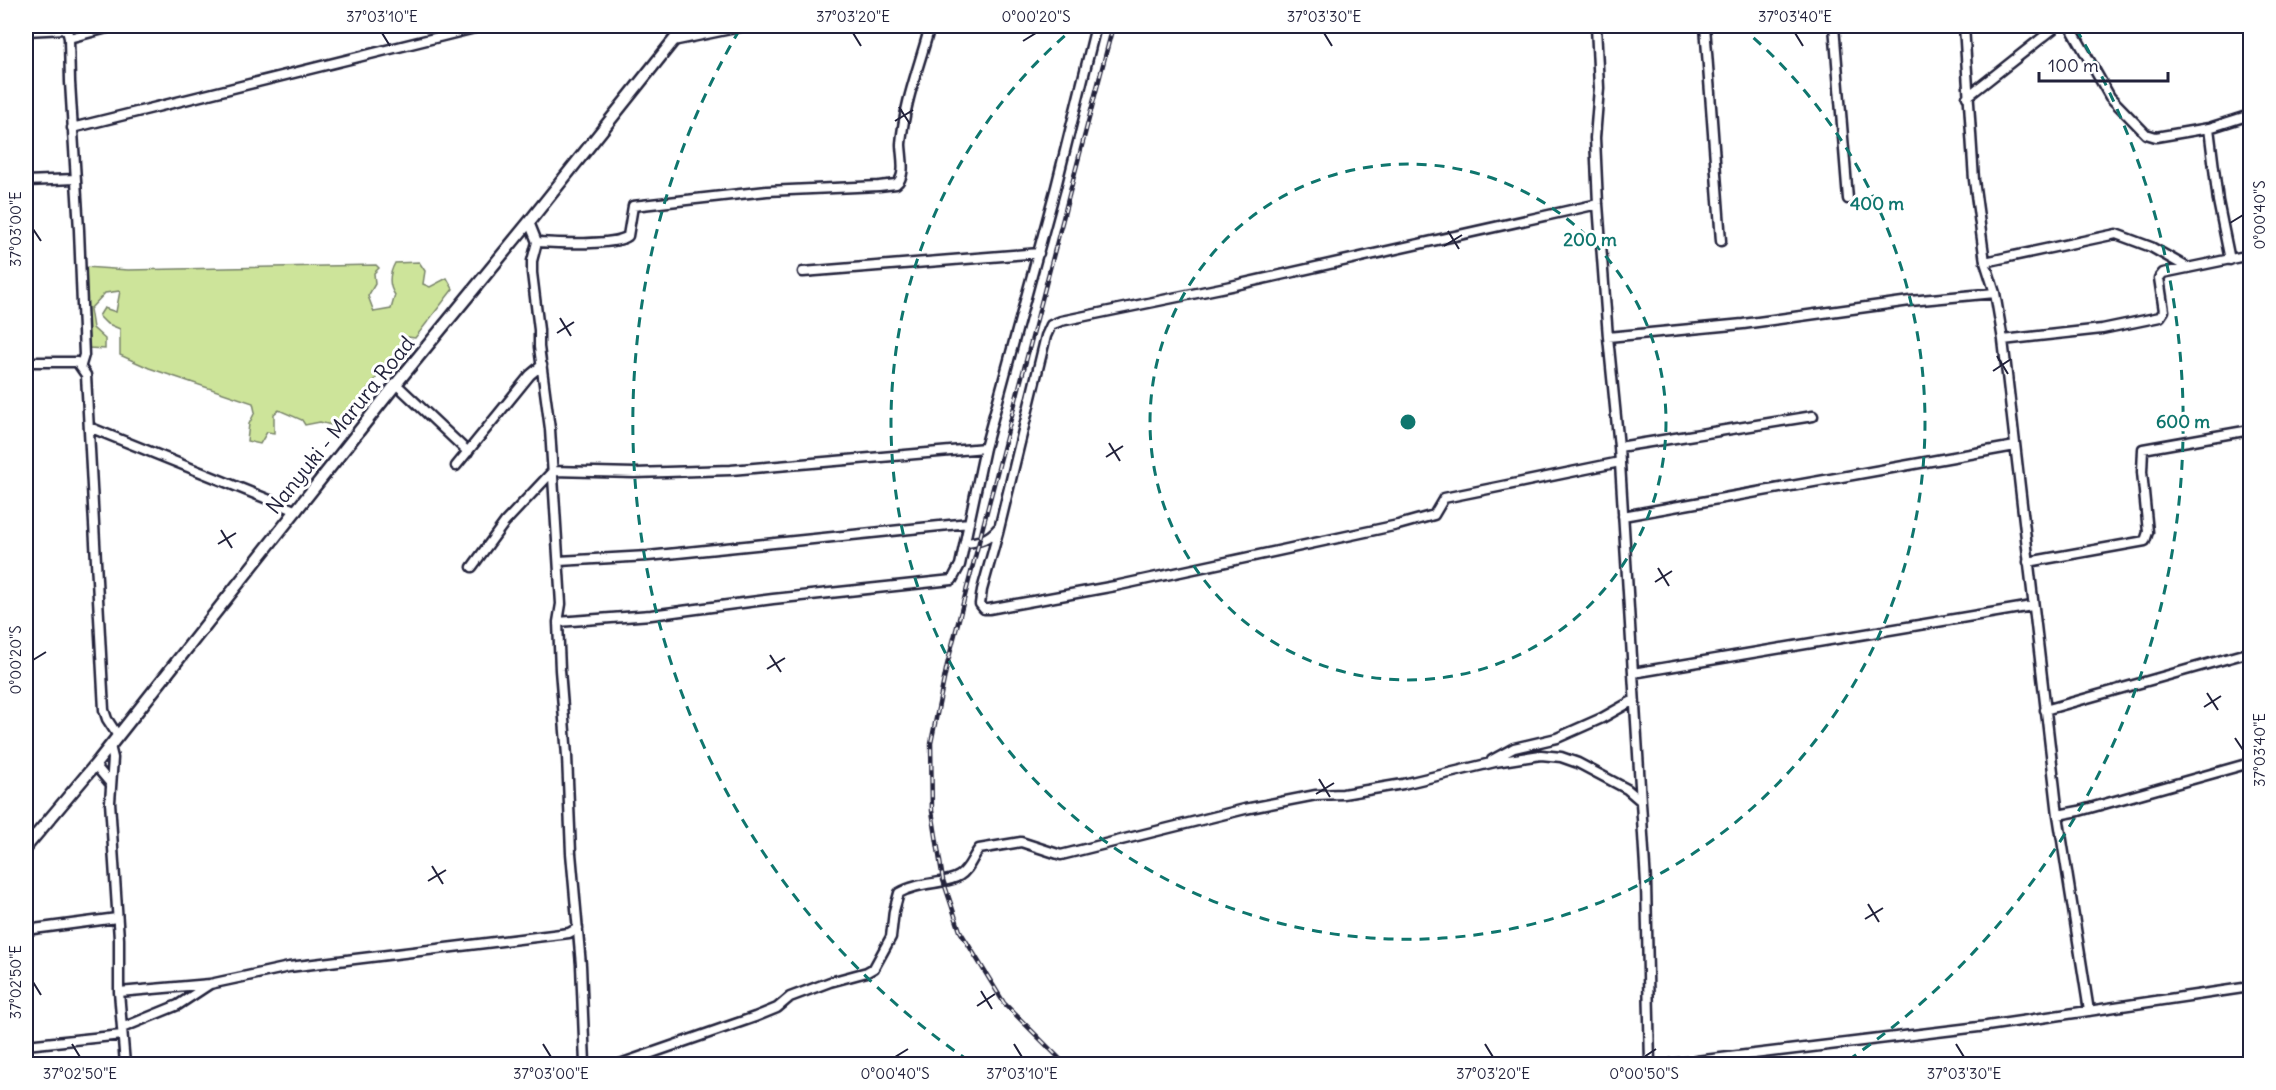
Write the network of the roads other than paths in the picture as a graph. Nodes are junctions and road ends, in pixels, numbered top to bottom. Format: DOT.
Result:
graph roads {
  1 [pos="115,26"];
  2 [pos="483,26"];
  3 [pos="685,26"];
  4 [pos="745,26"];
  5 [pos="930,26"];
  6 [pos="1096,26"];
  7 [pos="1596,26"];
  8 [pos="1706,26"];
  9 [pos="1834,26"];
  10 [pos="1964,26"];
  11 [pos="2057,26"];
  12 [pos="2070,26"];
  13 [pos="26,31"];
  14 [pos="67,31"];
  15 [pos="673,41"];
  16 [pos="1967,97"];
  17 [pos="2250,115"];
  18 [pos="72,128"];
  19 [pos="2209,128"];
  20 [pos="75,179"];
  21 [pos="26,181"];
  22 [pos="1848,199"];
  23 [pos="1598,204"];
  24 [pos="529,222"];
  25 [pos="1721,241"];
  26 [pos="537,242"];
  27 [pos="1039,253"];
  28 [pos="2250,255"];
  29 [pos="2230,260"];
  30 [pos="1985,262"];
  31 [pos="2188,268"];
  32 [pos="803,272"];
  33 [pos="1995,293"];
  34 [pos="1608,337"];
  35 [pos="2003,340"];
  36 [pos="26,362"];
  37 [pos="81,365"];
  38 [pos="542,365"];
  39 [pos="396,384"];
  40 [pos="1813,416"];
  41 [pos="89,427"];
  42 [pos="2250,430"];
  43 [pos="2015,446"];
  44 [pos="1619,447"];
  45 [pos="985,448"];
  46 [pos="468,452"];
  47 [pos="1620,462"];
  48 [pos="456,466"];
  49 [pos="553,471"];
  50 [pos="297,511"];
  51 [pos="1623,516"];
  52 [pos="969,524"];
  53 [pos="1000,526"];
  54 [pos="965,543"];
  55 [pos="559,561"];
  56 [pos="2028,562"];
  57 [pos="472,567"];
  58 [pos="2032,606"];
  59 [pos="558,622"];
  60 [pos="2250,652"];
  61 [pos="1633,673"];
  62 [pos="1635,700"];
  63 [pos="2045,710"];
  64 [pos="118,736"];
  65 [pos="110,746"];
  66 [pos="2250,763"];
  67 [pos="95,765"];
  68 [pos="1481,766"];
  69 [pos="110,783"];
  70 [pos="1641,801"];
  71 [pos="2058,814"];
  72 [pos="26,847"];
  73 [pos="117,918"];
  74 [pos="578,928"];
  75 [pos="26,930"];
  76 [pos="210,984"];
  77 [pos="2250,987"];
  78 [pos="118,992"];
  79 [pos="2089,1011"];
  80 [pos="122,1031"];
  81 [pos="26,1045"];
  82 [pos="124,1065"];
  83 [pos="585,1065"];
  84 [pos="620,1065"];
  85 [pos="1650,1065"];
  86 [pos="1671,1065"];
  1 -- 14 [label="street"];
  2 -- 18 [label="street"];
  3 -- 15 [label="street, Nanyuki - Marura Road"];
  4 -- 15 [label="street"];
  5 -- 26 [label="street"];
  6 -- 27 [label="street"];
  7 -- 23 [label="street"];
  8 -- 25 [label="street"];
  9 -- 22 [label="street"];
  10 -- 16 [label="street"];
  11 -- 16 [label="street"];
  12 -- 19 [label="street"];
  13 -- 14 [label="street"];
  14 -- 18 [label="street"];
  15 -- 24 [label="street, Nanyuki - Marura Road"];
  16 -- 30 [label="street"];
  17 -- 19 [label="street"];
  18 -- 20 [label="street"];
  19 -- 29 [label="street"];
  20 -- 21 [label="street"];
  20 -- 37 [label="street"];
  23 -- 34 [label="street"];
  23 -- 53 [label="street"];
  24 -- 26 [label="street"];
  24 -- 39 [label="street, Nanyuki - Marura Road"];
  26 -- 38 [label="street"];
  27 -- 32 [label="street"];
  27 -- 45 [label="street"];
  28 -- 29 [label="street"];
  29 -- 31 [label="street"];
  30 -- 31 [label="street"];
  30 -- 33 [label="street"];
  31 -- 35 [label="street"];
  33 -- 34 [label="street"];
  33 -- 35 [label="street"];
  34 -- 44 [label="street"];
  35 -- 43 [label="street"];
  36 -- 37 [label="street"];
  37 -- 41 [label="street"];
  38 -- 46 [label="street"];
  38 -- 49 [label="street"];
  39 -- 46 [label="street"];
  39 -- 50 [label="street, Nanyuki - Marura Road"];
  40 -- 44 [label="street"];
  41 -- 50 [label="street"];
  41 -- 64 [label="street"];
  42 -- 56 [label="street"];
  43 -- 51 [label="street"];
  43 -- 56 [label="street"];
  44 -- 47 [label="street"];
  45 -- 49 [label="street"];
  45 -- 52 [label="street"];
  46 -- 48 [label="street"];
  47 -- 51 [label="street"];
  47 -- 53 [label="street"];
  49 -- 55 [label="street"];
  49 -- 57 [label="street"];
  50 -- 64 [label="street, Nanyuki - Marura Road"];
  51 -- 61 [label="street"];
  52 -- 54 [label="street"];
  52 -- 55 [label="street"];
  53 -- 54 [label="street"];
  54 -- 59 [label="street"];
  55 -- 59 [label="street"];
  56 -- 58 [label="street"];
  58 -- 61 [label="street"];
  58 -- 63 [label="street"];
  59 -- 74 [label="street"];
  60 -- 63 [label="street"];
  61 -- 62 [label="street"];
  62 -- 68 [label="street"];
  62 -- 70 [label="street"];
  63 -- 71 [label="street"];
  64 -- 65 [label="street, Nanyuki - Marura Road"];
  65 -- 67 [label="street, Nanyuki - Marura Road"];
  65 -- 69 [label="street"];
  66 -- 71 [label="street"];
  67 -- 69 [label="street"];
  67 -- 72 [label="street, Nanyuki - Marura Road"];
  68 -- 70 [label="street"];
  68 -- 84 [label="street"];
  69 -- 73 [label="street"];
  70 -- 85 [label="street"];
  71 -- 79 [label="street"];
  73 -- 75 [label="street"];
  73 -- 78 [label="street"];
  74 -- 76 [label="street"];
  74 -- 83 [label="street"];
  76 -- 78 [label="street"];
  76 -- 80 [label="street"];
  77 -- 79 [label="street"];
  78 -- 80 [label="street"];
  79 -- 86 [label="street"];
  80 -- 81 [label="street"];
  80 -- 82 [label="street"];
}
